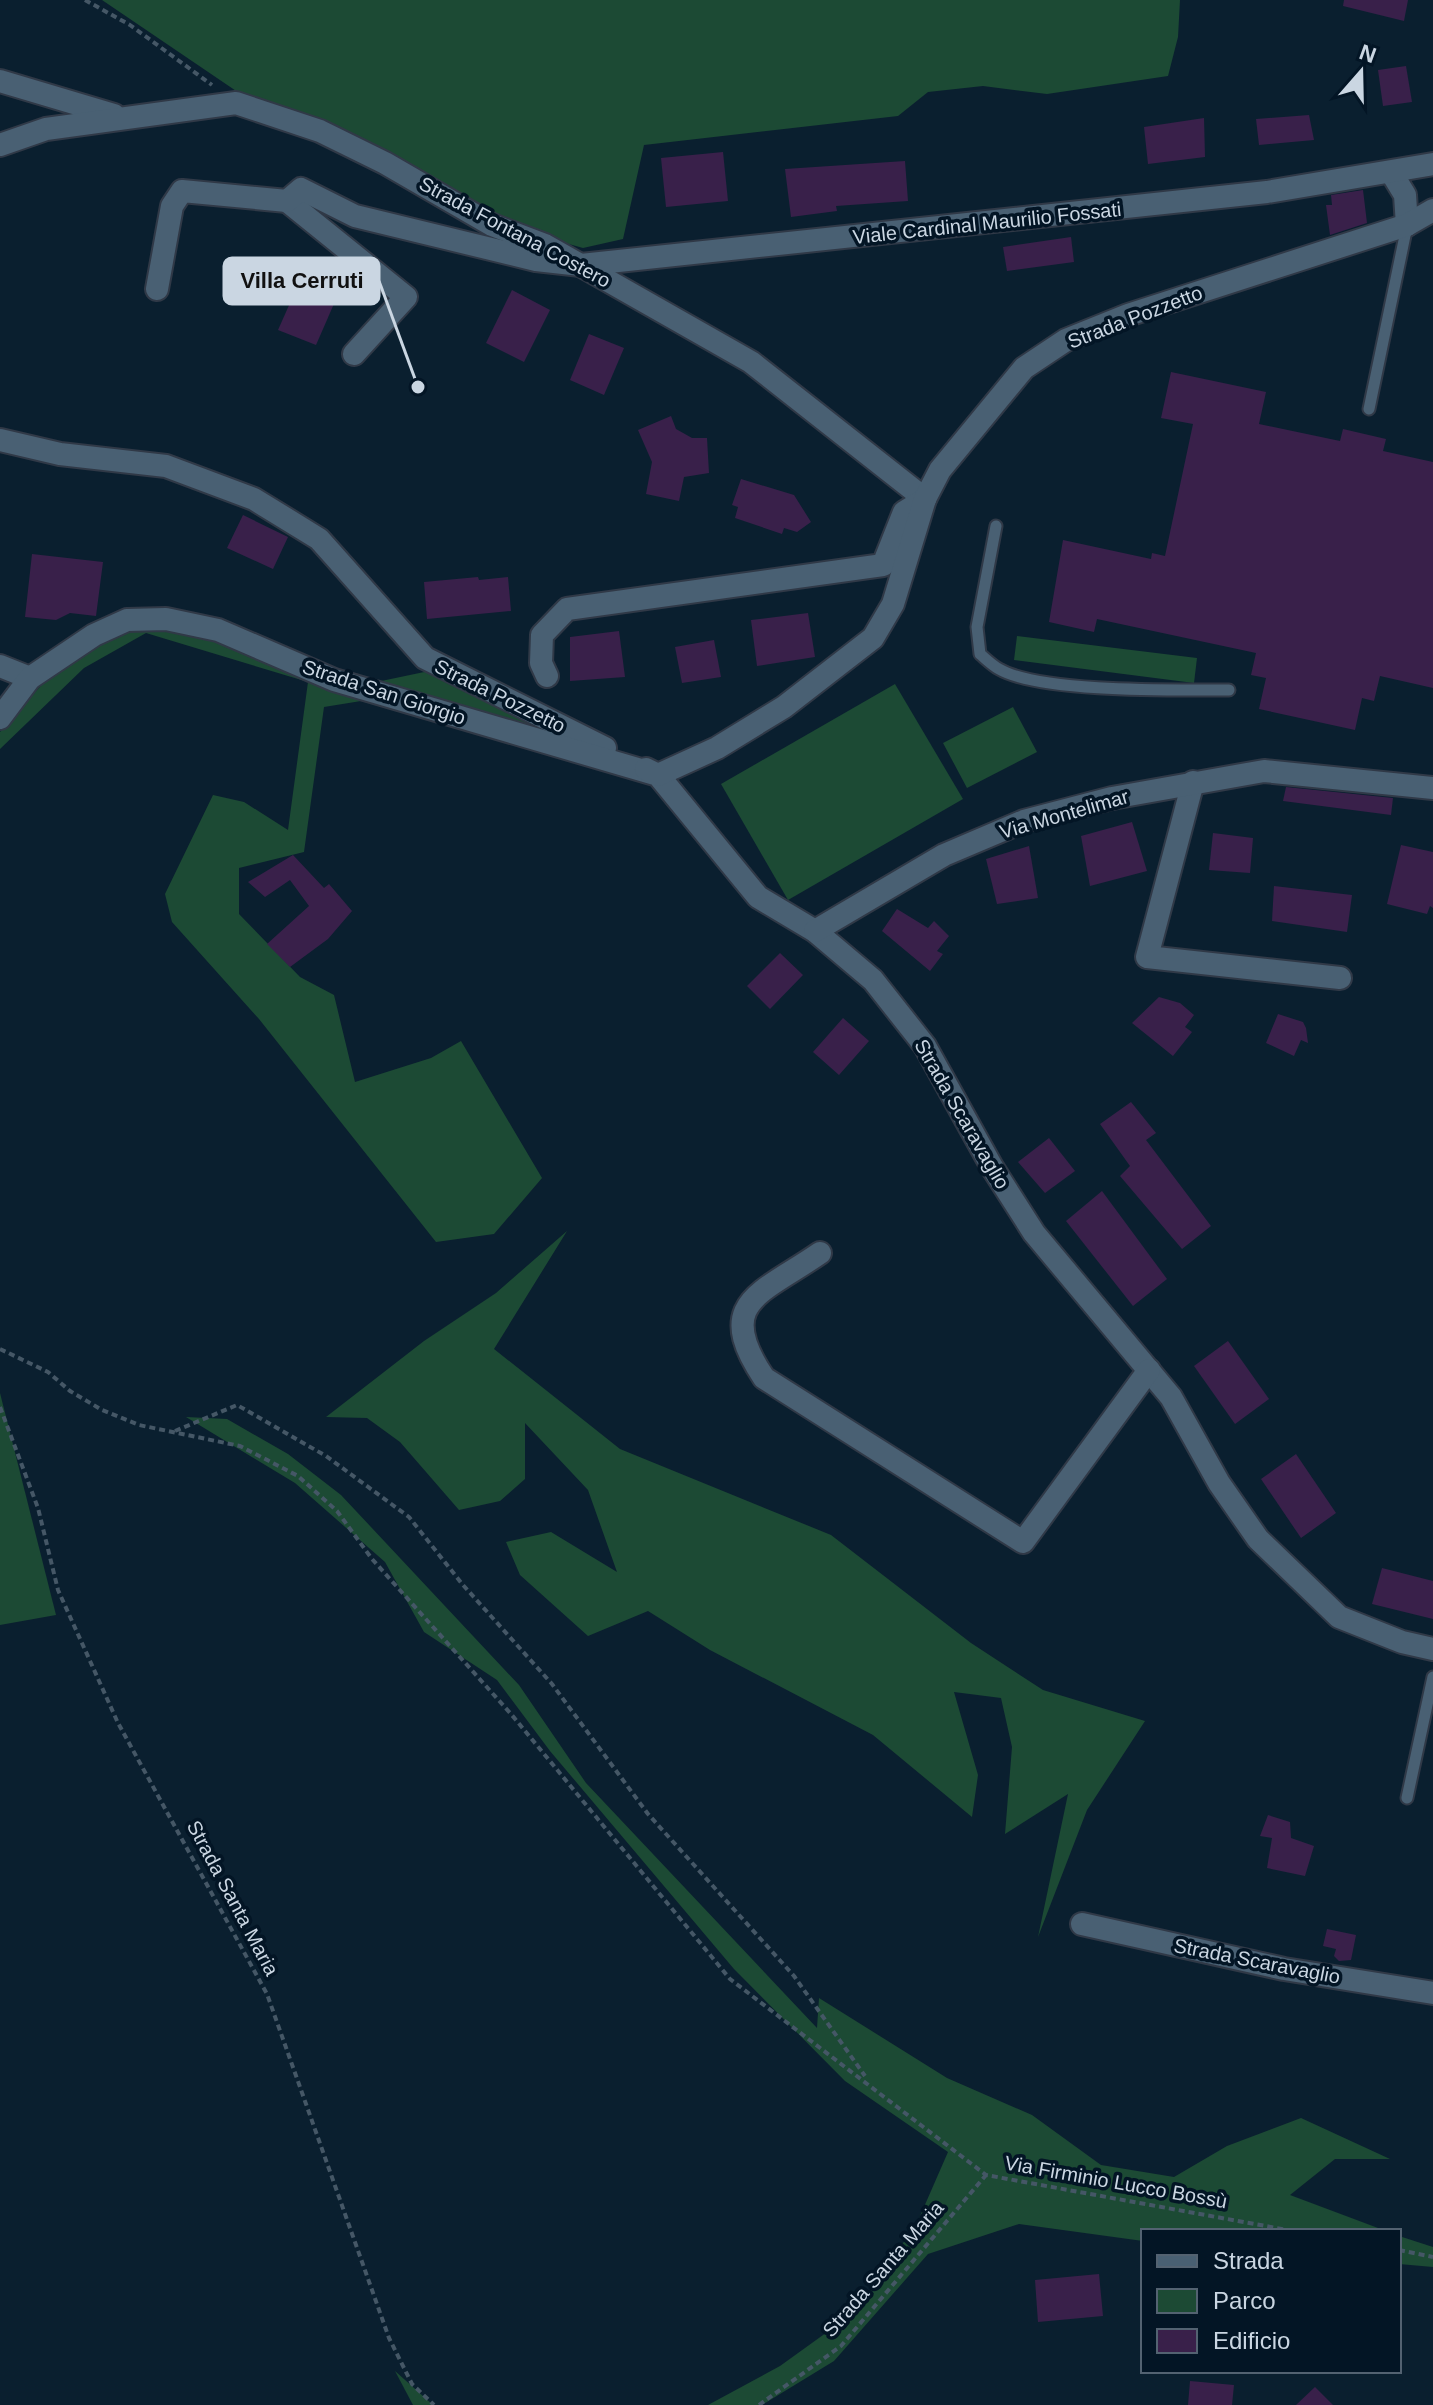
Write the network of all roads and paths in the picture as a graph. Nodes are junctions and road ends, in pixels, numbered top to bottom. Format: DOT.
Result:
graph roads {
  1 [pos="85,0"];
  2 [pos="0,81"];
  3 [pos="236,103"];
  4 [pos="123,118"];
  5 [pos="0,145"];
  6 [pos="1433,164"];
  7 [pos="1391,172"];
  8 [pos="287,201"];
  9 [pos="1433,210"];
  10 [pos="1407,225"];
  11 [pos="581,265"];
  12 [pos="157,289"];
  13 [pos="354,354"];
  14 [pos="1369,409"];
  15 [pos="0,440"];
  16 [pos="925,499"];
  17 [pos="996,526"];
  18 [pos="0,666"];
  19 [pos="547,676"];
  20 [pos="30,678"];
  21 [pos="1229,690"];
  22 [pos="0,718"];
  23 [pos="658,775"];
  24 [pos="1193,782"];
  25 [pos="1433,788"];
  26 [pos="815,931"];
  27 [pos="1340,978"];
  28 [pos="820,1253"];
  29 [pos="0,1349"];
  30 [pos="1149,1370"];
  31 [pos="0,1407"];
  32 [pos="172,1432"];
  33 [pos="1433,1649"];
  34 [pos="1433,1677"];
  35 [pos="1407,1798"];
  36 [pos="1082,1924"];
  37 [pos="1433,1993"];
  38 [pos="869,2082"];
  39 [pos="986,2175"];
  40 [pos="1282,2229"];
  41 [pos="1401,2250"];
  42 [pos="1433,2257"];
  43 [pos="434,2405"];
  44 [pos="759,2405"];
  1 -- 3 [label="path"];
  2 -- 4 [label="street"];
  3 -- 4 [label="street"];
  3 -- 11 [label="street, Strada Fontana Costero"];
  4 -- 5 [label="street"];
  6 -- 7 [label="street, Viale Cardinal Maurilio Fossati"];
  7 -- 10 [label="street"];
  7 -- 11 [label="street, Viale Cardinal Maurilio Fossati"];
  8 -- 11 [label="street"];
  8 -- 12 [label="street"];
  8 -- 13 [label="street"];
  9 -- 10 [label="street, Strada Pozzetto"];
  10 -- 14 [label="lane"];
  10 -- 16 [label="street, Strada Pozzetto"];
  11 -- 16 [label="street, Strada Fontana Costero"];
  15 -- 23 [label="street, Strada Pozzetto"];
  16 -- 19 [label="street, Strada Pozzetto"];
  16 -- 23 [label="street, Strada Pozzetto"];
  17 -- 21 [label="lane"];
  18 -- 20 [label="street"];
  20 -- 22 [label="street, Strada San Giorgio"];
  20 -- 23 [label="street, Strada San Giorgio"];
  23 -- 26 [label="street, Strada Scaravaglio"];
  24 -- 25 [label="street, Via Montelimar"];
  24 -- 26 [label="street, Via Montelimar"];
  24 -- 27 [label="street"];
  26 -- 30 [label="street, Strada Scaravaglio"];
  28 -- 30 [label="street"];
  29 -- 32 [label="path"];
  30 -- 33 [label="street, Strada Scaravaglio"];
  31 -- 43 [label="path, Strada Santa Maria"];
  32 -- 38 [label="path"];
  32 -- 38 [label="path"];
  34 -- 35 [label="lane"];
  36 -- 37 [label="street, Strada Scaravaglio"];
  38 -- 39 [label="path, Via Firminio Lucco Bossù"];
  39 -- 40 [label="path, Via Firminio Lucco Bossù"];
  39 -- 44 [label="path, Strada Santa Maria"];
  41 -- 42 [label="path"];
}
